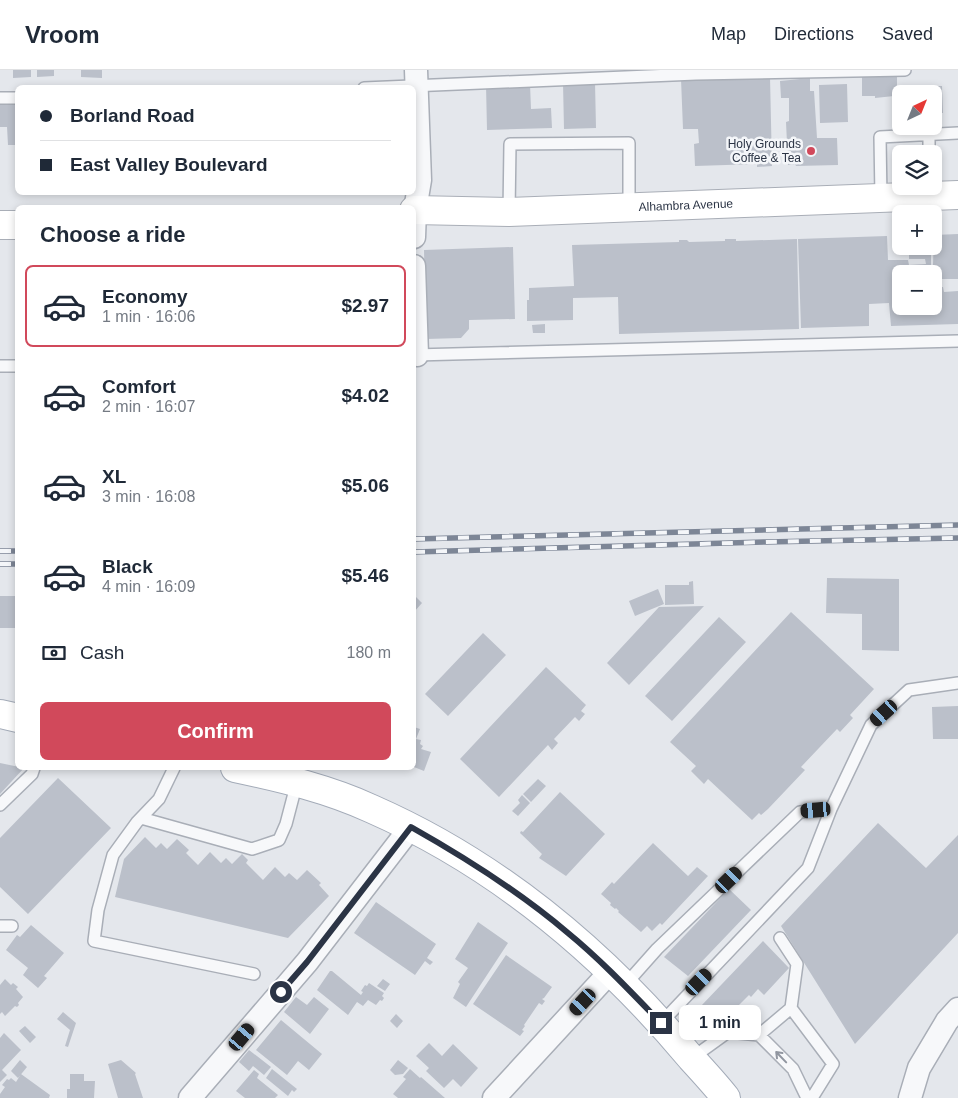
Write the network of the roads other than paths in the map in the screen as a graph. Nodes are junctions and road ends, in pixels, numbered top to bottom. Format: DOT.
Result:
graph roads {
  1 [pos="905,70"];
  2 [pos="416,78"];
  3 [pos="380,85"];
  4 [pos="0,98"];
  5 [pos="15,98"];
  6 [pos="958,133"];
  7 [pos="942,134"];
  8 [pos="913,135"];
  9 [pos="942,193"];
  10 [pos="901,195"];
  11 [pos="958,195"];
  12 [pos="880,198"];
  13 [pos="416,205"];
  14 [pos="629,207"];
  15 [pos="416,210"];
  16 [pos="509,212"];
  17 [pos="0,225"];
  18 [pos="15,225"];
  19 [pos="958,340"];
  20 [pos="416,355"];
  21 [pos="0,366"];
  22 [pos="15,366"];
  23 [pos="958,683"];
  24 [pos="0,714"];
  25 [pos="15,717"];
  26 [pos="33,770"];
  27 [pos="173,770"];
  28 [pos="244,770"];
  29 [pos="297,782"];
  30 [pos="0,805"];
  31 [pos="832,809"];
  32 [pos="141,818"];
  33 [pos="411,827"];
  34 [pos="780,938"];
  35 [pos="254,974"];
  36 [pos="618,978"];
  37 [pos="791,1008"];
  38 [pos="958,1009"];
  39 [pos="661,1023"];
  40 [pos="759,1034"];
  41 [pos="692,1058"];
  42 [pos="190,1098"];
  43 [pos="494,1098"];
  44 [pos="726,1098"];
  45 [pos="807,1098"];
  46 [pos="812,1098"];
  47 [pos="910,1098"];
  1 -- 2 [label="lane"];
  2 -- 3 [label="lane"];
  2 -- 13 [label="street"];
  4 -- 5 [label="lane"];
  6 -- 7 [label="lane"];
  8 -- 12 [label="lane"];
  9 -- 11 [label="main road, Alhambra Avenue"];
  10 -- 12 [label="main road, Alhambra Avenue"];
  12 -- 14 [label="main road, Alhambra Avenue"];
  14 -- 16 [label="main road, Alhambra Avenue"];
  14 -- 16 [label="lane"];
  15 -- 16 [label="main road, Alhambra Avenue"];
  17 -- 18 [label="main road"];
  19 -- 20 [label="lane"];
  21 -- 22 [label="lane"];
  23 -- 31 [label="lane"];
  24 -- 25 [label="main road"];
  26 -- 30 [label="lane"];
  27 -- 32 [label="lane"];
  28 -- 29 [label="main road"];
  29 -- 32 [label="lane"];
  29 -- 33 [label="main road"];
  31 -- 36 [label="lane"];
  31 -- 39 [label="lane"];
  32 -- 35 [label="lane"];
  33 -- 36 [label="main road"];
  33 -- 42 [label="street"];
  34 -- 37 [label="lane"];
  36 -- 39 [label="main road"];
  36 -- 43 [label="street"];
  37 -- 40 [label="lane"];
  37 -- 46 [label="lane"];
  38 -- 47 [label="street"];
  39 -- 41 [label="main road"];
  40 -- 41 [label="lane"];
  45 -- 40 [label="lane, one-way"];
  41 -- 44 [label="main road"];
}
